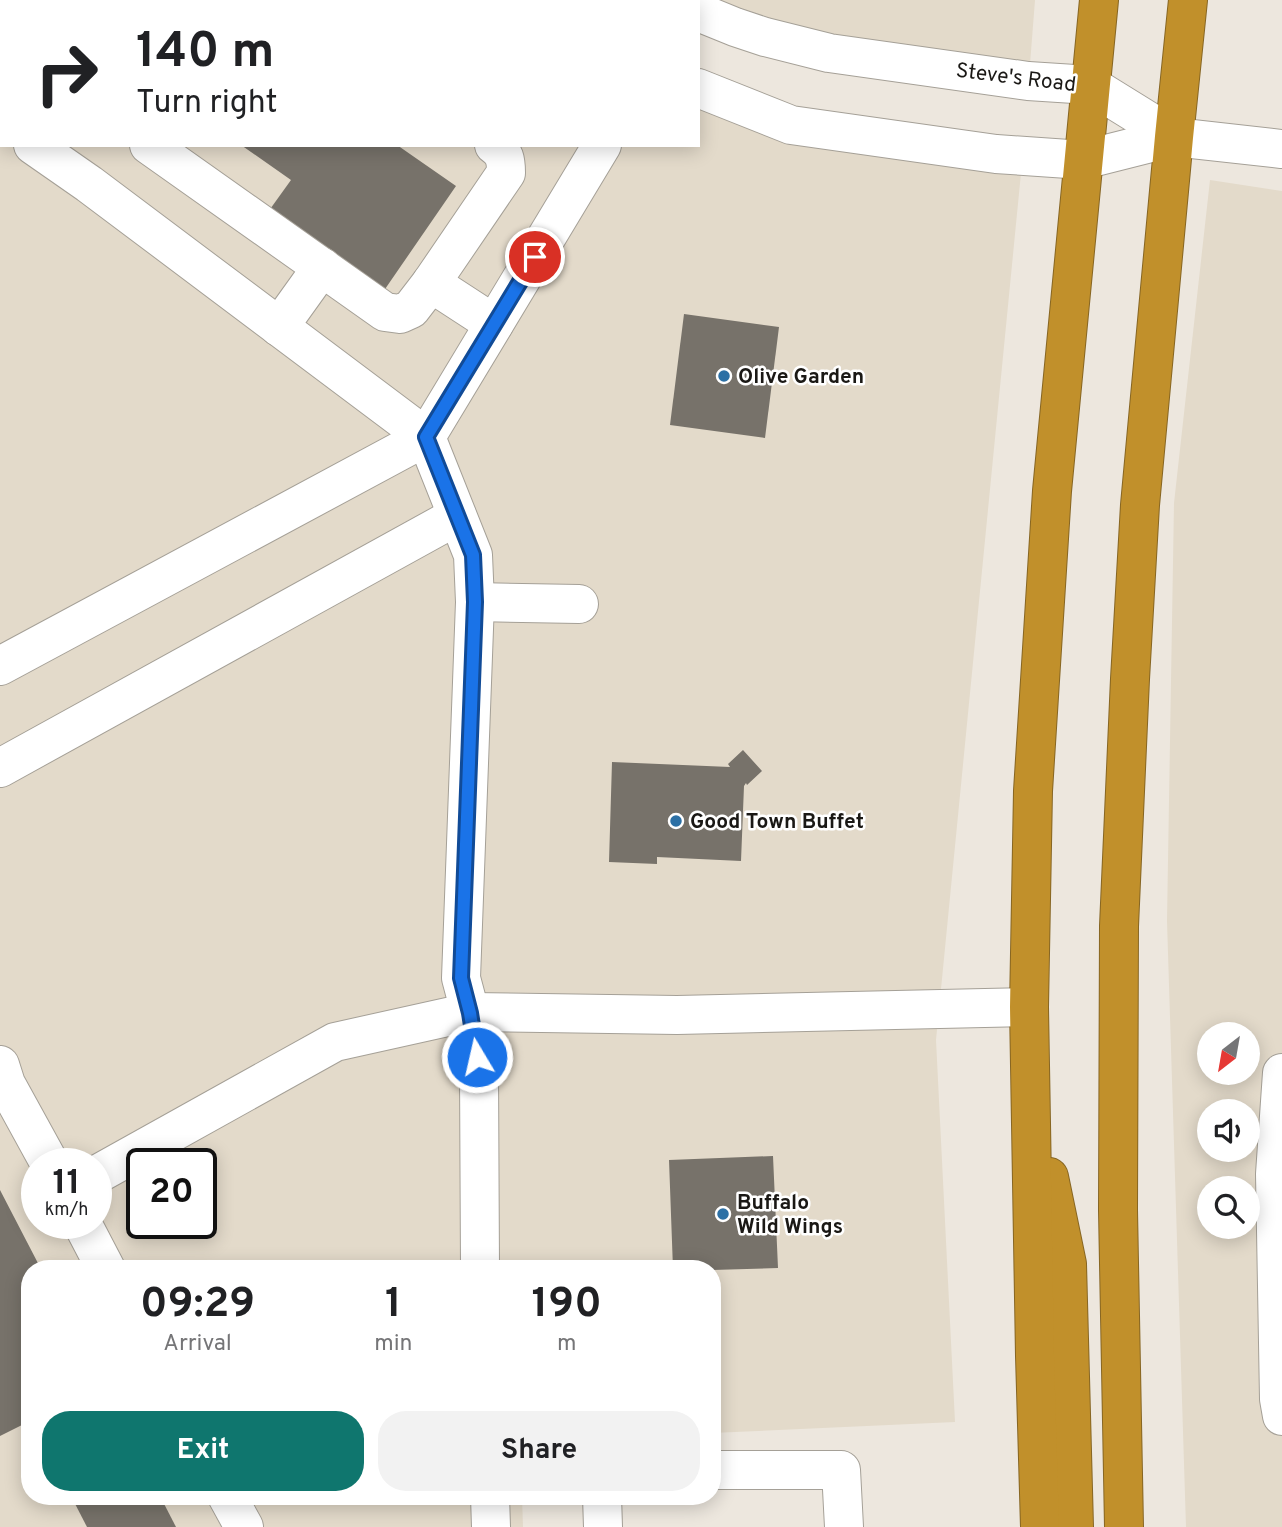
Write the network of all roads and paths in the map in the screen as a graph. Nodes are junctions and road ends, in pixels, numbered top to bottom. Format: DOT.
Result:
graph roads {
  1 [pos="1099,0"];
  2 [pos="1188,0"];
  3 [pos="700,13"];
  4 [pos="1090,85"];
  5 [pos="700,89"];
  6 [pos="1174,138"];
  7 [pos="36,147"];
  8 [pos="152,147"];
  9 [pos="497,147"];
  10 [pos="601,147"];
  11 [pos="1282,149"];
  12 [pos="1083,160"];
  13 [pos="322,267"];
  14 [pos="431,283"];
  15 [pos="494,324"];
  16 [pos="279,327"];
  17 [pos="426,437"];
  18 [pos="457,516"];
  19 [pos="475,602"];
  20 [pos="579,604"];
  21 [pos="0,666"];
  22 [pos="0,768"];
  23 [pos="1029,1007"];
  24 [pos="470,1013"];
  25 [pos="0,1065"];
  26 [pos="1282,1073"];
  27 [pos="1031,1086"];
  28 [pos="41,1148"];
  29 [pos="112,1166"];
  30 [pos="1279,1175"];
  31 [pos="90,1239"];
  32 [pos="101,1260"];
  33 [pos="481,1260"];
  34 [pos="1282,1416"];
  35 [pos="721,1469"];
  36 [pos="232,1505"];
  37 [pos="490,1505"];
  38 [pos="602,1505"];
  39 [pos="244,1527"];
  40 [pos="491,1527"];
  41 [pos="603,1527"];
  42 [pos="844,1527"];
  43 [pos="1040,1527"];
  44 [pos="1074,1527"];
  45 [pos="1124,1527"];
  1 -- 4 [label="highway"];
  2 -- 6 [label="highway"];
  3 -- 4 [label="street, Steve's Road"];
  4 -- 6 [label="street, Steve's Road"];
  4 -- 12 [label="highway"];
  5 -- 12 [label="street"];
  6 -- 11 [label="street"];
  6 -- 12 [label="street"];
  6 -- 45 [label="highway"];
  7 -- 16 [label="street"];
  8 -- 13 [label="street"];
  9 -- 14 [label="street"];
  10 -- 15 [label="street"];
  12 -- 23 [label="highway"];
  13 -- 14 [label="street"];
  13 -- 16 [label="street"];
  14 -- 15 [label="street"];
  15 -- 17 [label="street"];
  16 -- 17 [label="street"];
  17 -- 18 [label="street"];
  17 -- 21 [label="street"];
  18 -- 19 [label="street"];
  18 -- 22 [label="street"];
  19 -- 20 [label="street"];
  19 -- 24 [label="street"];
  23 -- 24 [label="street"];
  23 -- 27 [label="highway"];
  24 -- 29 [label="street"];
  24 -- 33 [label="street"];
  25 -- 28 [label="street"];
  26 -- 30 [label="street"];
  27 -- 43 [label="highway"];
  27 -- 44 [label="highway"];
  30 -- 34 [label="street"];
  31 -- 32 [label="street"];
  35 -- 42 [label="street"];
  36 -- 39 [label="street"];
  37 -- 40 [label="street"];
  38 -- 41 [label="street"];
}
